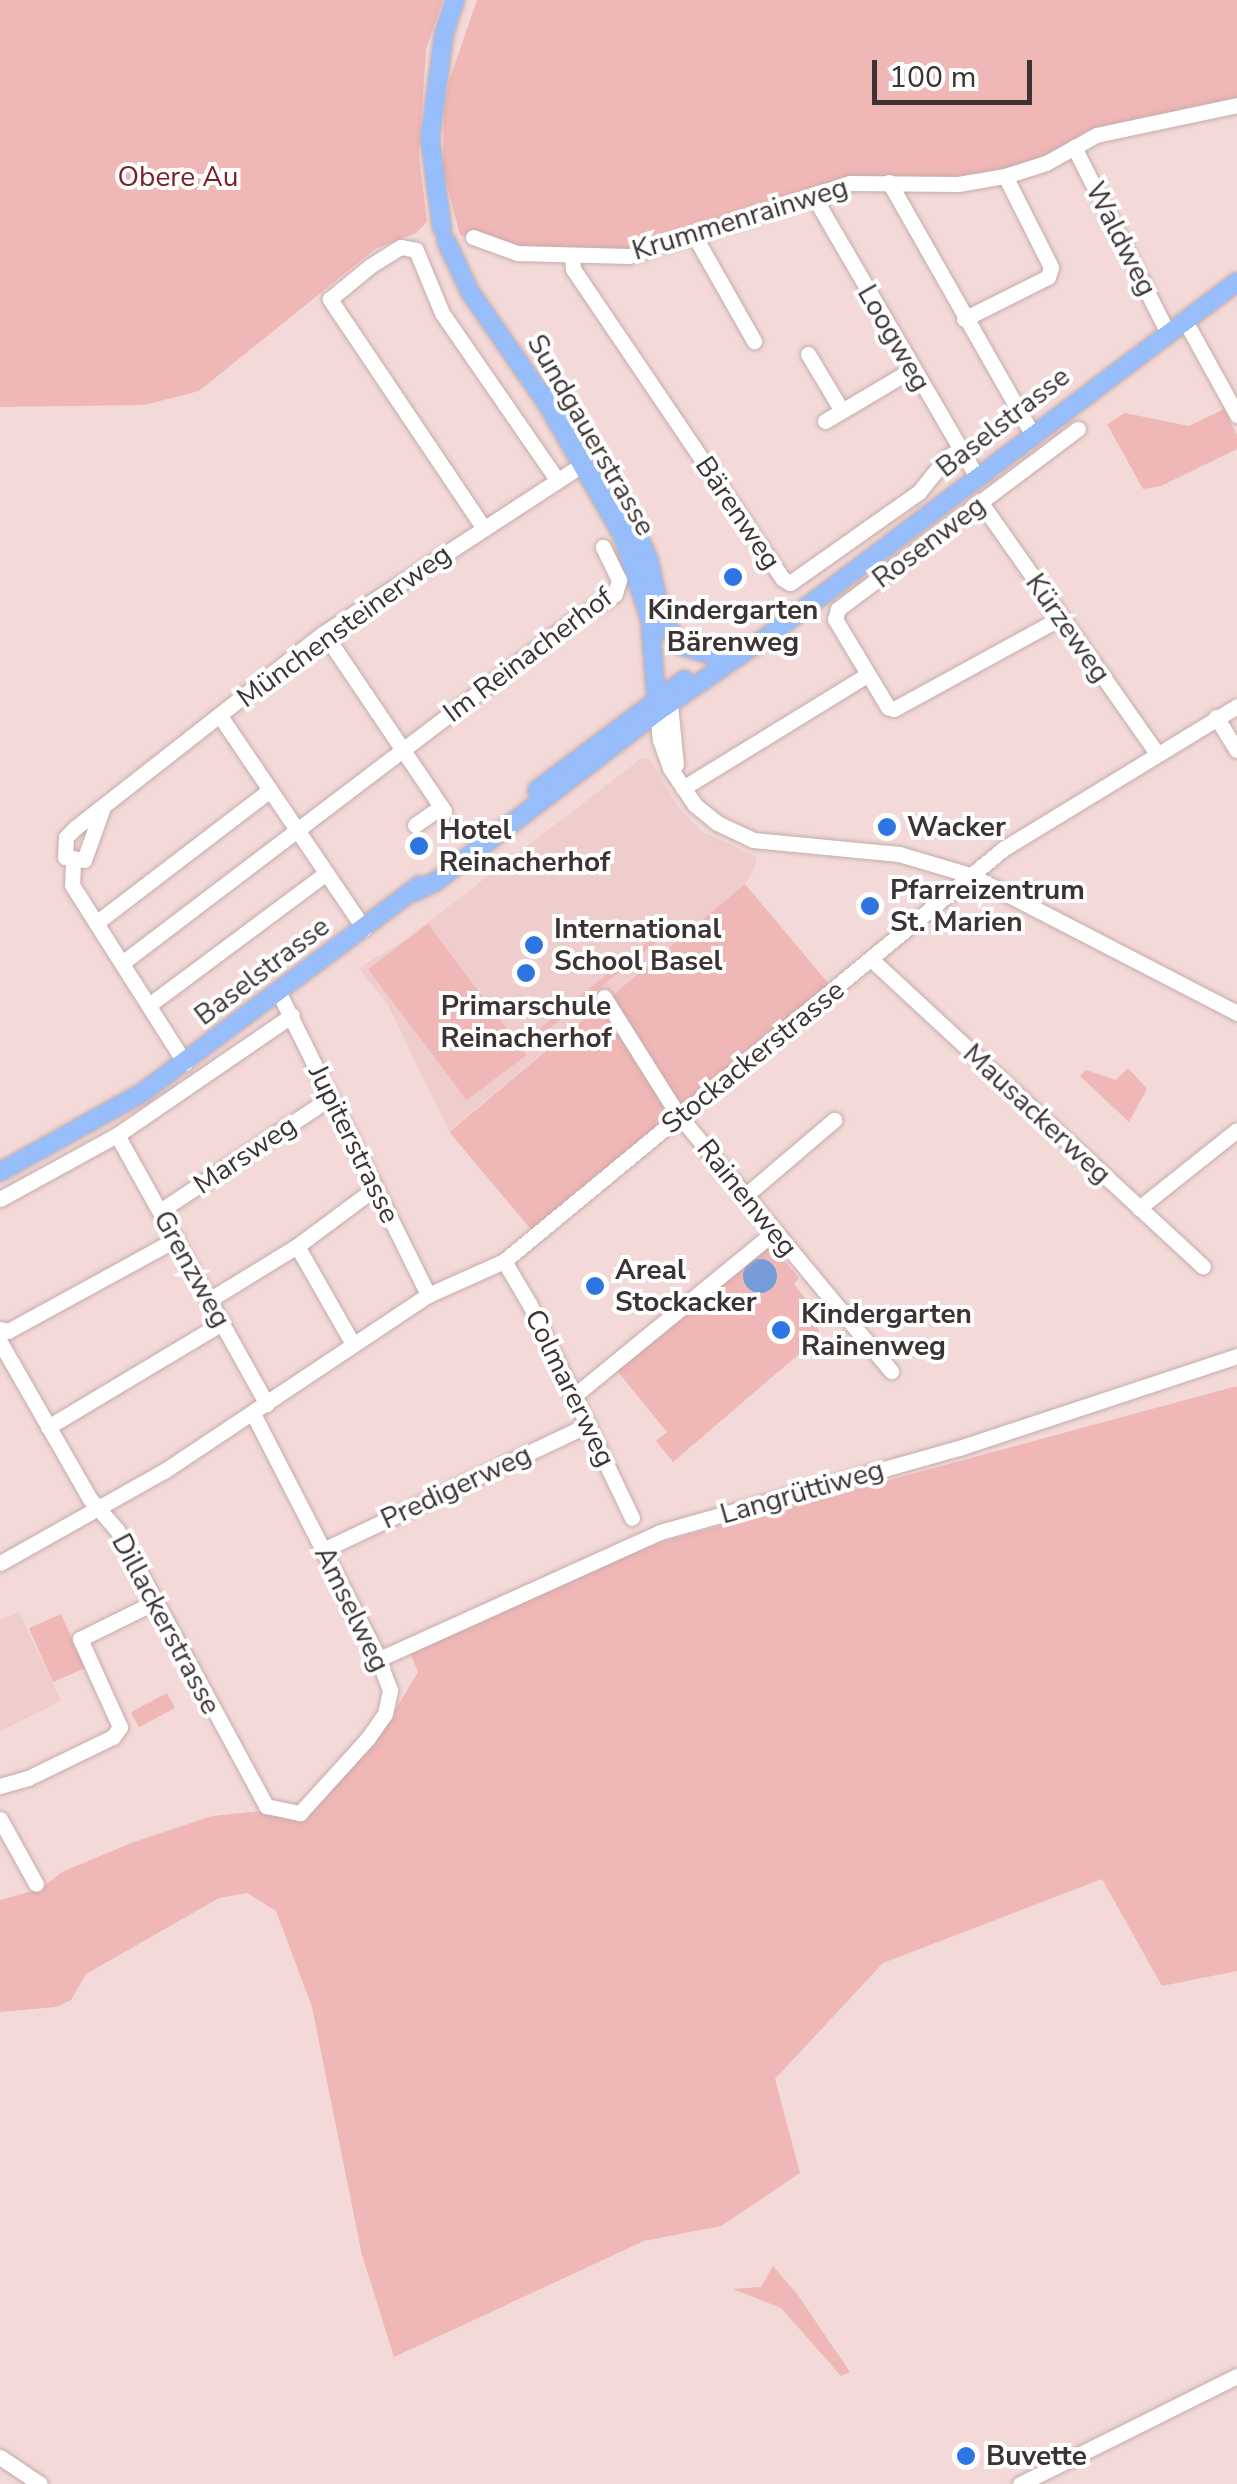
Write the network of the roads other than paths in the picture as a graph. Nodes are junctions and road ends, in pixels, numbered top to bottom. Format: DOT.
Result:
graph roads {
  1 [pos="455,0"];
  2 [pos="466,0"];
  3 [pos="1237,105"];
  4 [pos="432,112"];
  5 [pos="1074,147"];
  6 [pos="1005,176"];
  7 [pos="889,182"];
  8 [pos="814,197"];
  9 [pos="473,237"];
  10 [pos="695,238"];
  11 [pos="572,257"];
  12 [pos="1237,282"];
  13 [pos="964,319"];
  14 [pos="1184,319"];
  15 [pos="1167,331"];
  16 [pos="754,341"];
  17 [pos="808,354"];
  18 [pos="913,369"];
  19 [pos="1231,387"];
  20 [pos="842,411"];
  21 [pos="1237,415"];
  22 [pos="824,421"];
  23 [pos="1078,429"];
  24 [pos="1033,435"];
  25 [pos="960,450"];
  26 [pos="589,460"];
  27 [pos="978,476"];
  28 [pos="557,480"];
  29 [pos="980,503"];
  30 [pos="482,527"];
  31 [pos="603,547"];
  32 [pos="802,606"];
  33 [pos="1060,618"];
  34 [pos="663,621"];
  35 [pos="324,633"];
  36 [pos="719,658"];
  37 [pos="868,674"];
  38 [pos="663,701"];
  39 [pos="1237,706"];
  40 [pos="220,716"];
  41 [pos="1216,716"];
  42 [pos="632,731"];
  43 [pos="660,740"];
  44 [pos="404,750"];
  45 [pos="1237,750"];
  46 [pos="1156,753"];
  47 [pos="684,788"];
  48 [pos="270,790"];
  49 [pos="102,810"];
  50 [pos="416,825"];
  51 [pos="299,832"];
  52 [pos="72,862"];
  53 [pos="326,873"];
  54 [pos="970,875"];
  55 [pos="414,892"];
  56 [pos="96,923"];
  57 [pos="364,929"];
  58 [pos="872,960"];
  59 [pos="122,963"];
  60 [pos="279,992"];
  61 [pos="604,997"];
  62 [pos="150,1005"];
  63 [pos="1237,1013"];
  64 [pos="292,1015"];
  65 [pos="185,1063"];
  66 [pos="330,1098"];
  67 [pos="680,1117"];
  68 [pos="834,1120"];
  69 [pos="1237,1130"];
  70 [pos="117,1136"];
  71 [pos="0,1172"];
  72 [pos="375,1188"];
  73 [pos="746,1196"];
  74 [pos="0,1200"];
  75 [pos="1139,1208"];
  76 [pos="160,1211"];
  77 [pos="773,1232"];
  78 [pos="176,1239"];
  79 [pos="296,1246"];
  80 [pos="504,1261"];
  81 [pos="1203,1267"];
  82 [pos="428,1295"];
  83 [pos="209,1300"];
  84 [pos="222,1323"];
  85 [pos="0,1328"];
  86 [pos="0,1342"];
  87 [pos="353,1344"];
  88 [pos="1237,1356"];
  89 [pos="891,1371"];
  90 [pos="575,1395"];
  91 [pos="260,1409"];
  92 [pos="589,1424"];
  93 [pos="48,1427"];
  94 [pos="100,1510"];
  95 [pos="632,1518"];
  96 [pos="323,1550"];
  97 [pos="0,1564"];
  98 [pos="154,1602"];
  99 [pos="379,1659"];
  100 [pos="0,1786"];
  101 [pos="266,1806"];
  102 [pos="0,1819"];
  103 [pos="36,1884"];
  104 [pos="1237,2376"];
  105 [pos="0,2457"];
  106 [pos="40,2484"];
  107 [pos="1020,2484"];
  1 -- 4 [label="main road, Sundgauerstrasse"];
  2 -- 4 [label="main road, Sundgauerstrasse"];
  3 -- 5 [label="street, Krummenrainweg"];
  4 -- 26 [label="main road, Sundgauerstrasse"];
  5 -- 6 [label="street, Krummenrainweg"];
  5 -- 15 [label="street, Waldweg"];
  6 -- 7 [label="street, Krummenrainweg"];
  6 -- 13 [label="street"];
  7 -- 8 [label="street, Krummenrainweg"];
  7 -- 13 [label="street"];
  8 -- 10 [label="street, Krummenrainweg"];
  8 -- 18 [label="street, Loogweg"];
  9 -- 11 [label="street, Krummenrainweg"];
  10 -- 11 [label="street, Krummenrainweg"];
  10 -- 16 [label="street"];
  11 -- 25 [label="street, Bärenweg"];
  12 -- 14 [label="main road, Baselstrasse"];
  13 -- 24 [label="street"];
  14 -- 15 [label="main road, Baselstrasse"];
  14 -- 19 [label="street"];
  15 -- 24 [label="main road, Baselstrasse"];
  17 -- 20 [label="street"];
  18 -- 20 [label="street"];
  18 -- 25 [label="street, Loogweg"];
  19 -- 21 [label="street"];
  20 -- 22 [label="street"];
  23 -- 29 [label="street, Rosenweg"];
  24 -- 27 [label="main road, Baselstrasse"];
  25 -- 27 [label="street, Loogweg"];
  26 -- 28 [label="street, Münchensteinerweg"];
  26 -- 34 [label="main road, Sundgauerstrasse"];
  26 -- 38 [label="main road, Sundgauerstrasse"];
  27 -- 32 [label="main road, Baselstrasse"];
  28 -- 30 [label="street, Münchensteinerweg"];
  28 -- 30 [label="street"];
  29 -- 33 [label="street, Kürzeweg"];
  29 -- 37 [label="street, Rosenweg"];
  30 -- 35 [label="street, Münchensteinerweg"];
  31 -- 44 [label="street, Im Reinacherhof"];
  32 -- 36 [label="main road, Baselstrasse"];
  32 -- 38 [label="main road, Baselstrasse"];
  33 -- 37 [label="street, Rosenweg"];
  33 -- 46 [label="street, Kürzeweg"];
  34 -- 36 [label="main road"];
  34 -- 38 [label="main road, Sundgauerstrasse"];
  35 -- 40 [label="street, Münchensteinerweg"];
  35 -- 44 [label="street"];
  36 -- 38 [label="main road, Baselstrasse"];
  37 -- 47 [label="street"];
  38 -- 42 [label="main road, Baselstrasse"];
  38 -- 43 [label="street"];
  38 -- 47 [label="street"];
  38 -- 55 [label="main road, Baselstrasse"];
  39 -- 41 [label="street, Stockackerstrasse"];
  40 -- 48 [label="street"];
  40 -- 49 [label="street, Münchensteinerweg"];
  41 -- 45 [label="street"];
  41 -- 46 [label="street, Stockackerstrasse"];
  42 -- 43 [label="street"];
  42 -- 55 [label="main road, Baselstrasse"];
  43 -- 47 [label="street"];
  44 -- 50 [label="street"];
  44 -- 51 [label="street, Im Reinacherhof"];
  46 -- 54 [label="street, Stockackerstrasse"];
  47 -- 54 [label="street"];
  48 -- 51 [label="street"];
  48 -- 56 [label="street"];
  49 -- 52 [label="street"];
  49 -- 52 [label="street, Münchensteinerweg"];
  51 -- 53 [label="street"];
  51 -- 59 [label="street, Im Reinacherhof"];
  52 -- 56 [label="street"];
  53 -- 57 [label="street"];
  53 -- 62 [label="street"];
  54 -- 58 [label="street, Stockackerstrasse"];
  54 -- 63 [label="street"];
  55 -- 57 [label="main road, Baselstrasse"];
  56 -- 59 [label="street"];
  57 -- 60 [label="main road, Baselstrasse"];
  58 -- 67 [label="street, Stockackerstrasse"];
  58 -- 75 [label="street, Mausackerweg"];
  59 -- 62 [label="street"];
  60 -- 64 [label="street, Jupiterstrasse"];
  60 -- 65 [label="main road, Baselstrasse"];
  61 -- 67 [label="street, Rainenweg"];
  62 -- 65 [label="street"];
  64 -- 66 [label="street, Jupiterstrasse"];
  64 -- 70 [label="street, Baselstrasse"];
  65 -- 71 [label="main road, Baselstrasse"];
  66 -- 72 [label="street, Jupiterstrasse"];
  66 -- 76 [label="street, Marsweg"];
  67 -- 73 [label="street, Rainenweg"];
  67 -- 80 [label="street, Stockackerstrasse"];
  68 -- 73 [label="street"];
  69 -- 75 [label="street"];
  70 -- 74 [label="street, Baselstrasse"];
  70 -- 76 [label="street, Grenzweg"];
  72 -- 79 [label="street"];
  72 -- 82 [label="street, Jupiterstrasse"];
  73 -- 77 [label="street, Rainenweg"];
  75 -- 81 [label="street, Mausackerweg"];
  76 -- 78 [label="street, Grenzweg"];
  77 -- 89 [label="street, Rainenweg"];
  77 -- 90 [label="street"];
  78 -- 83 [label="street, Grenzweg"];
  78 -- 85 [label="street"];
  79 -- 83 [label="street"];
  79 -- 87 [label="street"];
  80 -- 82 [label="street, Stockackerstrasse"];
  80 -- 90 [label="street, Colmarerweg"];
  82 -- 87 [label="street, Stockackerstrasse"];
  83 -- 84 [label="street, Grenzweg"];
  84 -- 91 [label="street, Grenzweg"];
  84 -- 93 [label="street"];
  86 -- 93 [label="street, Dillackerstrasse"];
  87 -- 91 [label="street, Stockackerstrasse"];
  88 -- 99 [label="street, Langrüttiweg"];
  90 -- 92 [label="street, Colmarerweg"];
  91 -- 94 [label="street, Stockackerstrasse"];
  91 -- 96 [label="street, Amselweg"];
  92 -- 95 [label="street, Colmarerweg"];
  92 -- 96 [label="street, Predigerweg"];
  93 -- 94 [label="street, Dillackerstrasse"];
  94 -- 97 [label="street, Stockackerstrasse"];
  94 -- 98 [label="street, Dillackerstrasse"];
  96 -- 99 [label="street, Amselweg"];
  98 -- 100 [label="street"];
  98 -- 101 [label="street, Dillackerstrasse"];
  99 -- 101 [label="street, Amselweg"];
  102 -- 103 [label="street"];
  104 -- 107 [label="street"];
  105 -- 106 [label="street"];
}
